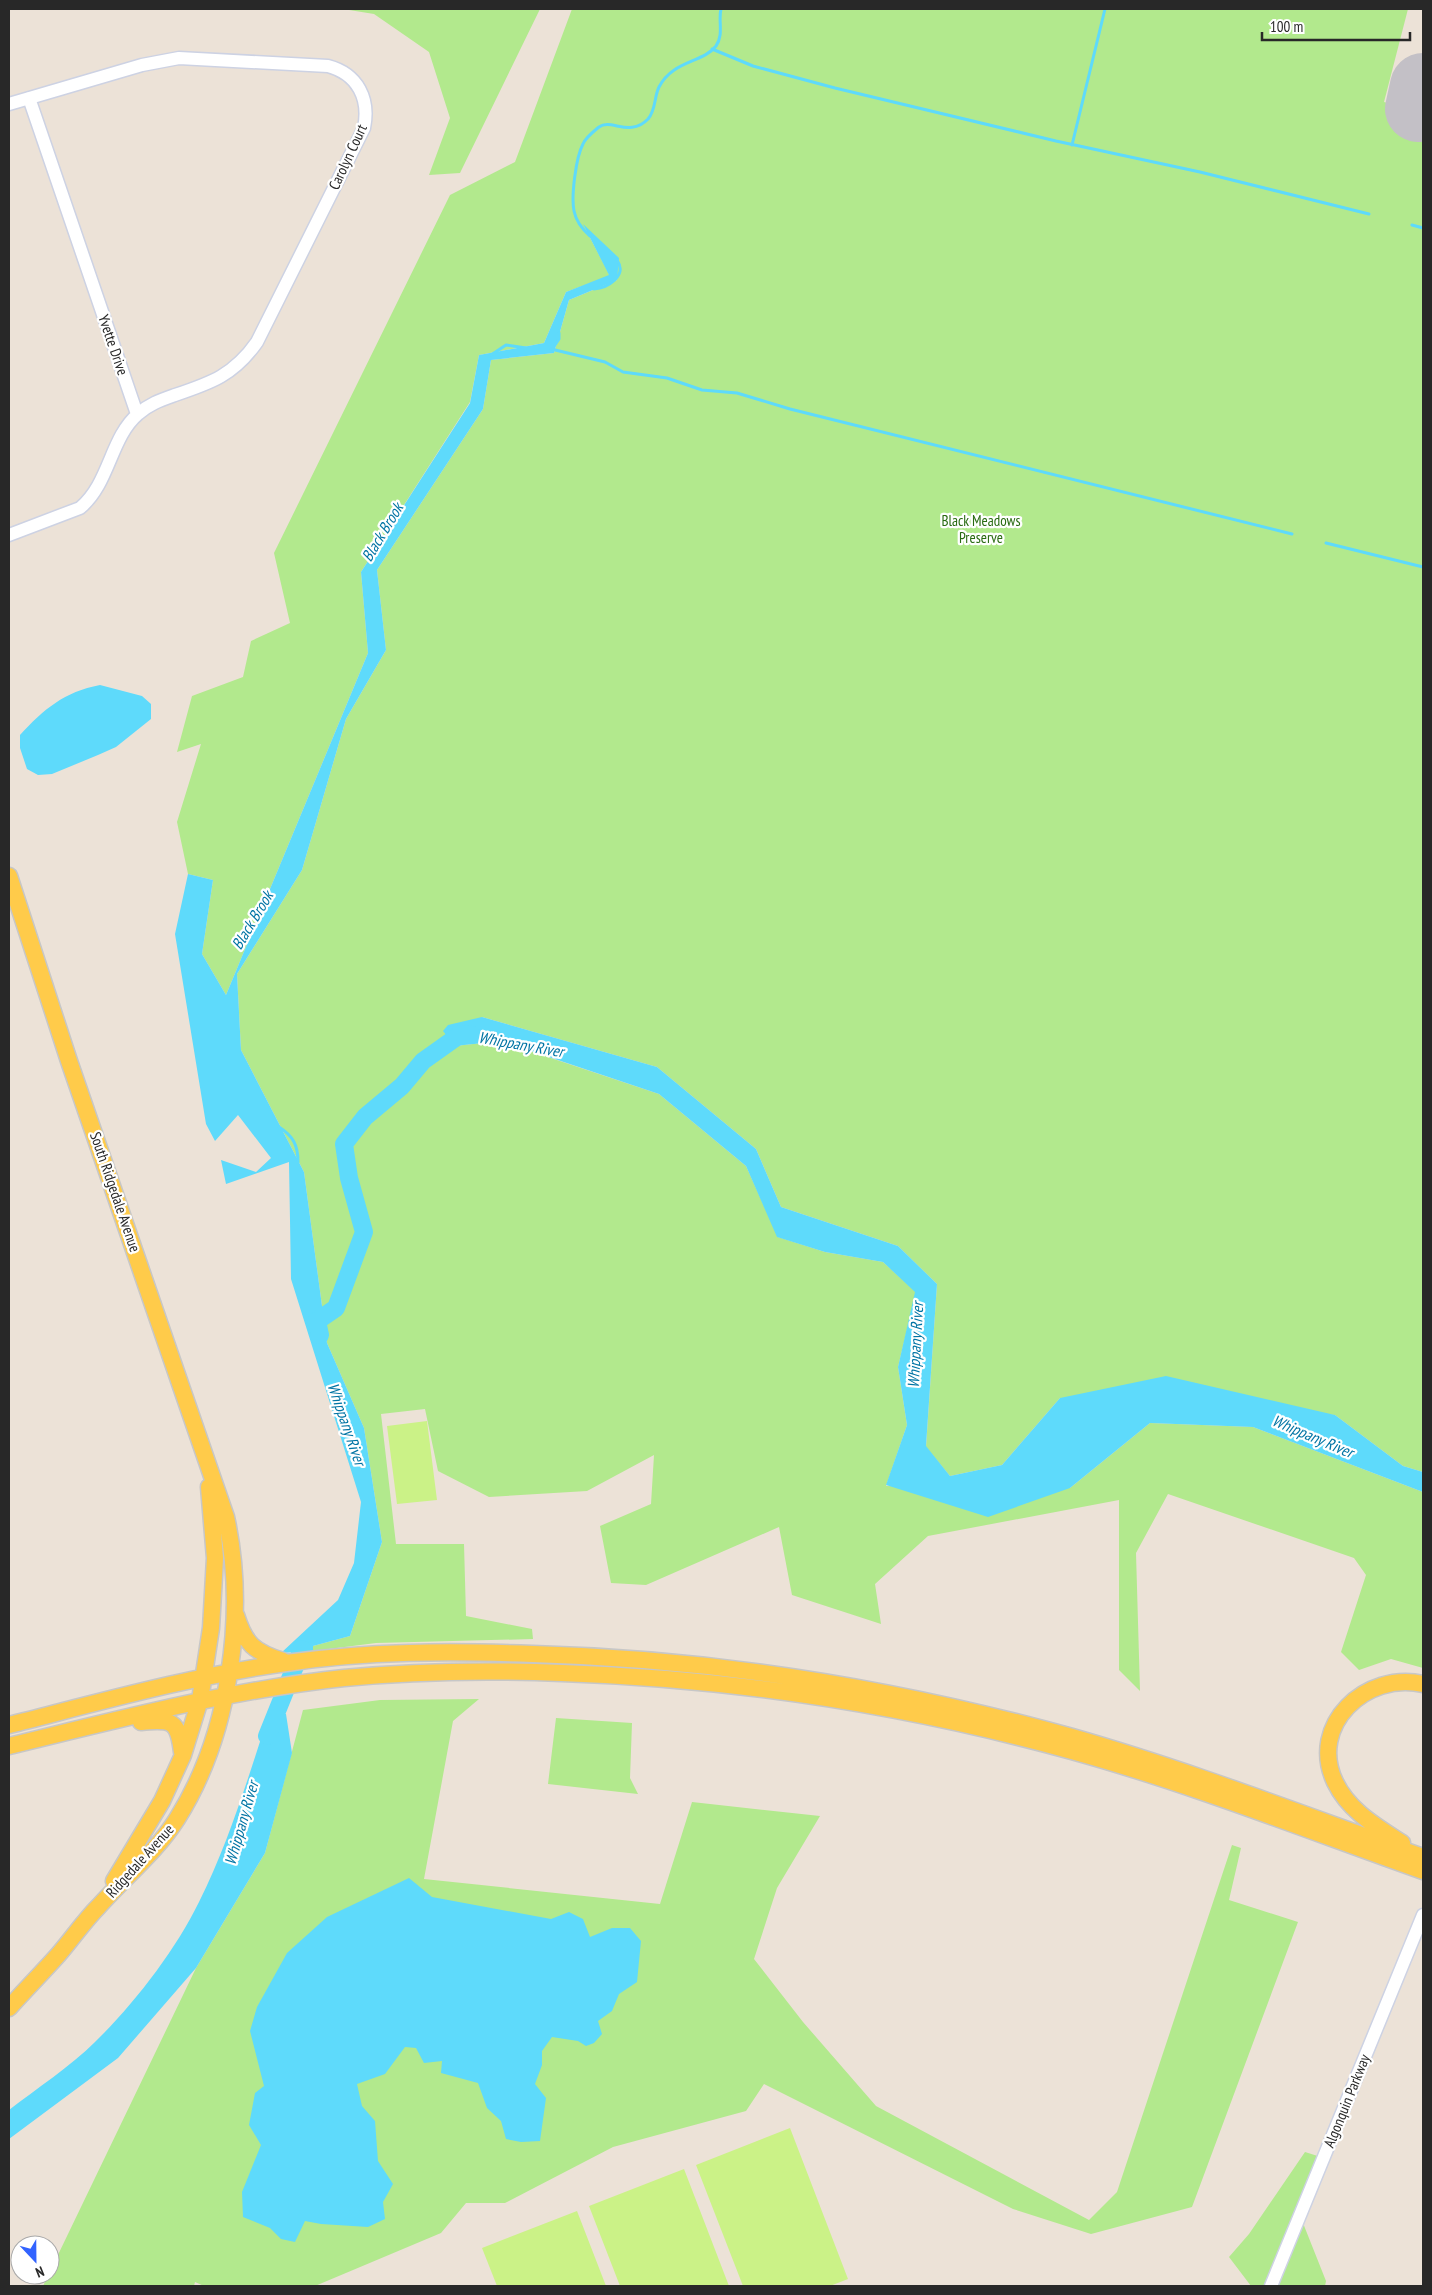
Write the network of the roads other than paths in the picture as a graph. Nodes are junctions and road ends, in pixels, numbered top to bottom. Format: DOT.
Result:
graph roads {
  1 [pos="30,98"];
  2 [pos="9,104"];
  3 [pos="137,414"];
  4 [pos="9,535"];
  5 [pos="9,876"];
  6 [pos="9,904"];
  7 [pos="26,924"];
  8 [pos="205,1459"];
  9 [pos="235,1611"];
  10 [pos="287,1662"];
  11 [pos="228,1673"];
  12 [pos="204,1678"];
  13 [pos="1423,1684"];
  14 [pos="225,1695"];
  15 [pos="200,1700"];
  16 [pos="114,1720"];
  17 [pos="9,1726"];
  18 [pos="9,1746"];
  19 [pos="183,1755"];
  20 [pos="1423,1856"];
  21 [pos="1423,1871"];
  22 [pos="98,1906"];
  23 [pos="1423,1915"];
  24 [pos="9,2008"];
  25 [pos="1271,2286"];
  1 -- 2 [label="street, Carolyn Court"];
  1 -- 3 [label="street, Yvette Drive"];
  1 -- 3 [label="street, Carolyn Court"];
  3 -- 4 [label="street"];
  5 -- 7 [label="main road, South Ridgedale Avenue"];
  6 -- 7 [label="main road"];
  7 -- 8 [label="main road, South Ridgedale Avenue"];
  8 -- 9 [label="main road, South Ridgedale Avenue"];
  8 -- 12 [label="main road, South Ridgedale Avenue"];
  9 -- 10 [label="main road"];
  9 -- 11 [label="main road, South Ridgedale Avenue"];
  10 -- 11 [label="main road"];
  10 -- 20 [label="main road"];
  11 -- 12 [label="main road"];
  11 -- 14 [label="main road, Ridgedale Avenue"];
  12 -- 15 [label="main road, Ridgedale Avenue"];
  12 -- 17 [label="main road"];
  13 -- 20 [label="main road"];
  14 -- 15 [label="main road"];
  14 -- 21 [label="main road"];
  14 -- 22 [label="main road, Ridgedale Avenue"];
  15 -- 16 [label="main road"];
  15 -- 19 [label="main road, Ridgedale Avenue"];
  16 -- 18 [label="main road"];
  16 -- 19 [label="main road"];
  19 -- 22 [label="main road, Ridgedale Avenue"];
  22 -- 24 [label="main road, Ridgedale Avenue"];
  23 -- 25 [label="street, Algonquin Parkway"];
}
